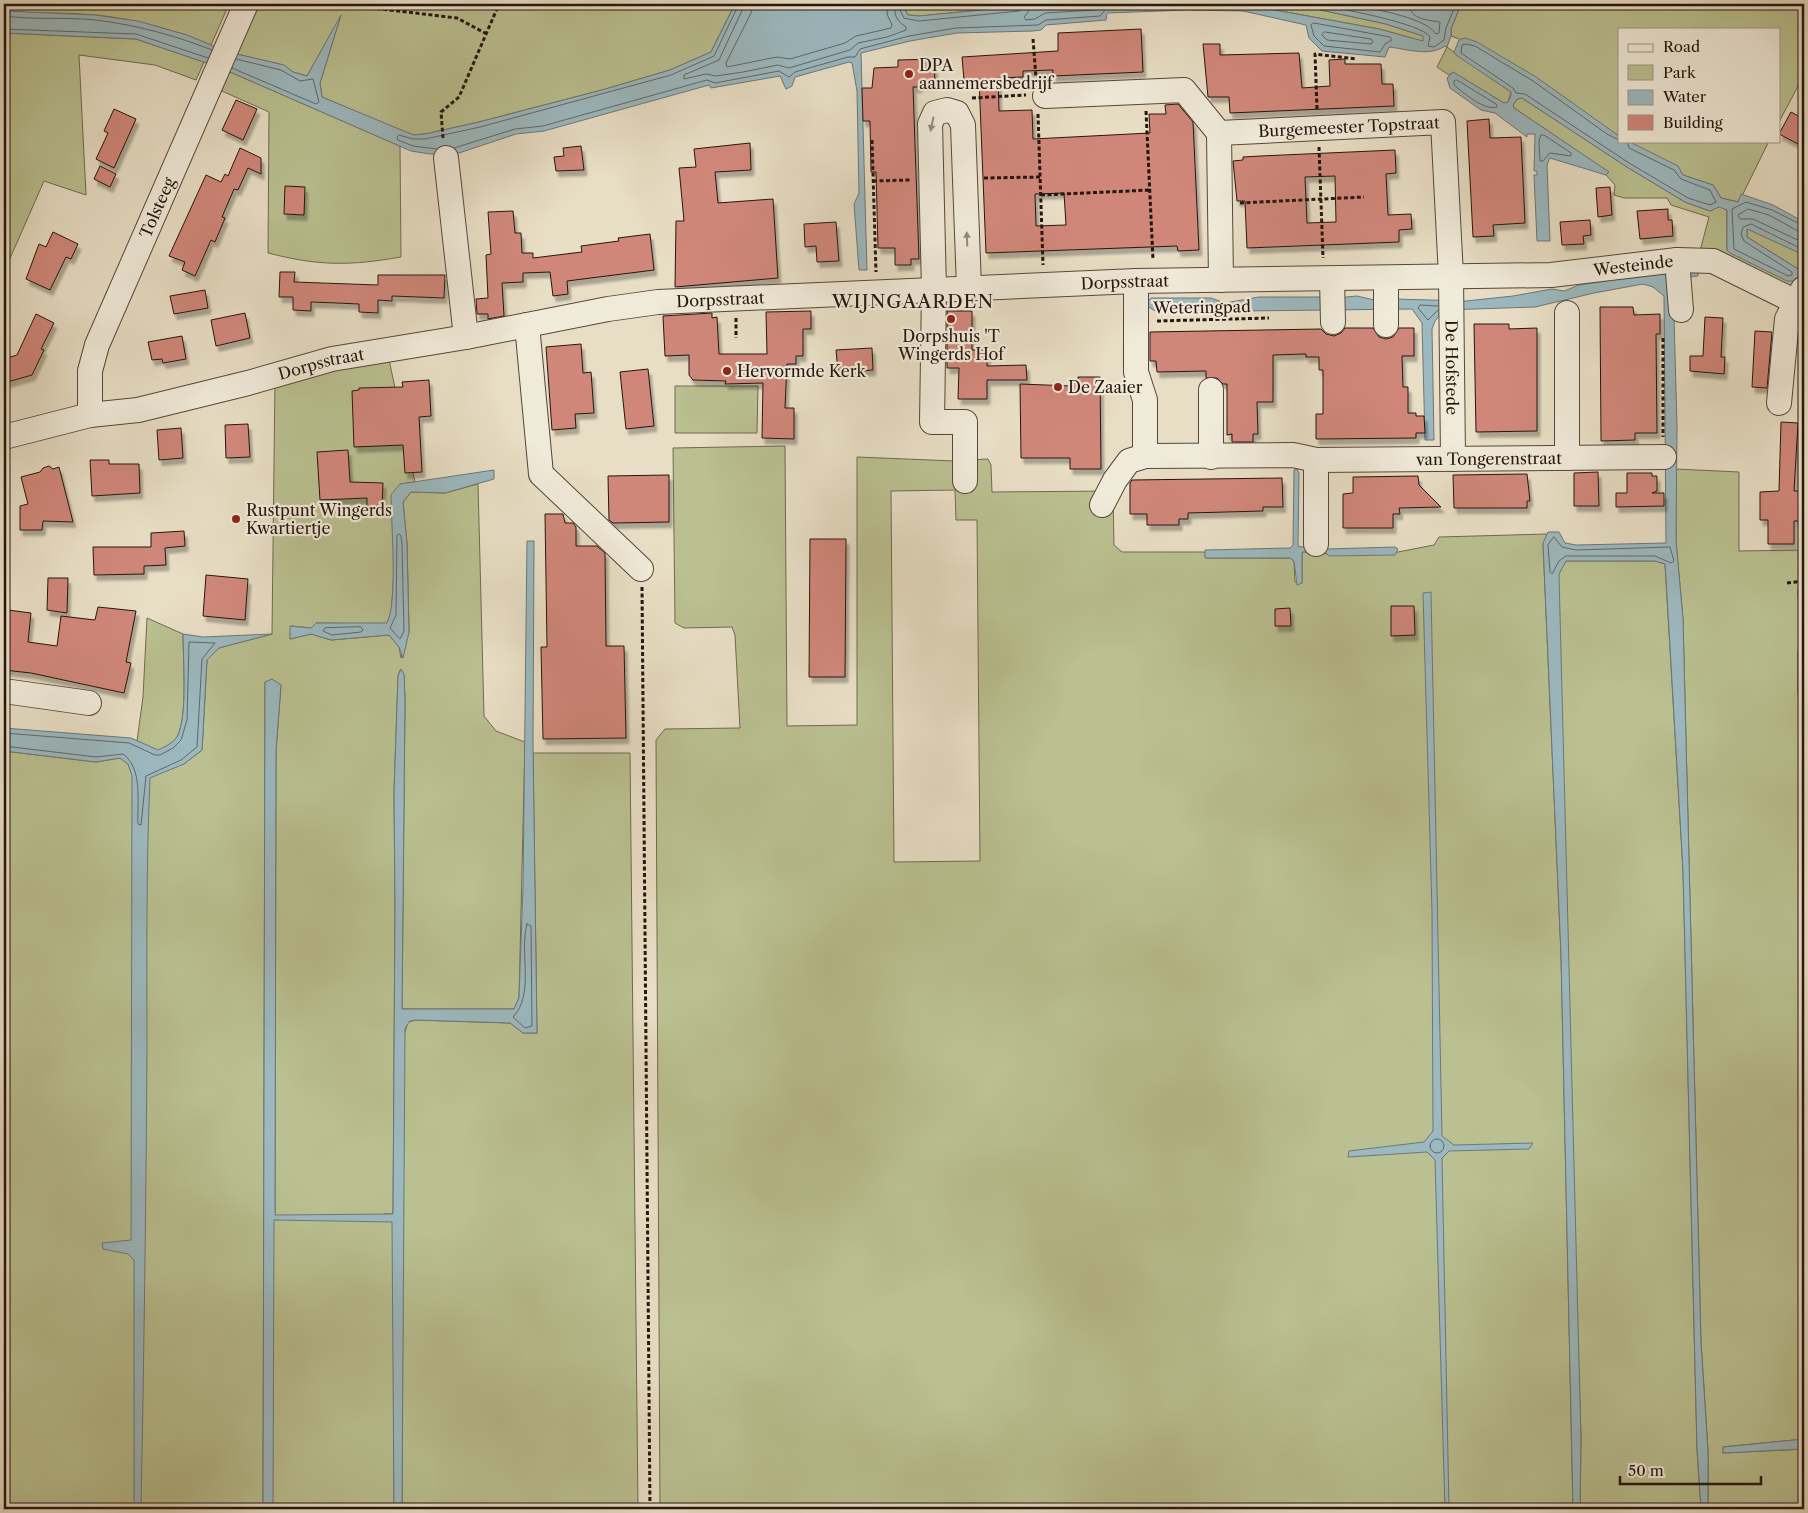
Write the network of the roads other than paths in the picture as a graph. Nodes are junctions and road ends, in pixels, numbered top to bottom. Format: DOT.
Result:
graph roads {
  1 [pos="246,4"];
  2 [pos="1041,95"];
  3 [pos="1219,133"];
  4 [pos="446,158"];
  5 [pos="1678,270"];
  6 [pos="1221,280"];
  7 [pos="1145,281"];
  8 [pos="969,288"];
  9 [pos="934,290"];
  10 [pos="1452,297"];
  11 [pos="1802,298"];
  12 [pos="1680,310"];
  13 [pos="1567,313"];
  14 [pos="527,325"];
  15 [pos="466,337"];
  16 [pos="1211,390"];
  17 [pos="1779,403"];
  18 [pos="90,415"];
  19 [pos="4,437"];
  20 [pos="1146,456"];
  21 [pos="1211,457"];
  22 [pos="1664,457"];
  23 [pos="1453,458"];
  24 [pos="1567,458"];
  25 [pos="1316,460"];
  26 [pos="965,481"];
  27 [pos="1102,505"];
  28 [pos="1316,544"];
  29 [pos="642,568"];
  30 [pos="4,691"];
  31 [pos="89,703"];
  1 -- 18 [label="street, Tolsteeg"];
  2 -- 3 [label="street"];
  3 -- 6 [label="street"];
  3 -- 10 [label="street, Burgemeester Topstraat"];
  4 -- 15 [label="street"];
  5 -- 10 [label="street, Westeinde"];
  5 -- 11 [label="street, Westeinde"];
  5 -- 12 [label="street"];
  6 -- 7 [label="street, Dorpsstraat"];
  6 -- 10 [label="street, Dorpsstraat"];
  7 -- 8 [label="street, Dorpsstraat"];
  7 -- 20 [label="street"];
  8 -- 9 [label="street, Dorpsstraat"];
  8 -- 9 [label="street, one-way"];
  9 -- 14 [label="street, Dorpsstraat"];
  9 -- 26 [label="street"];
  10 -- 23 [label="street, De Hofstede"];
  11 -- 17 [label="street"];
  13 -- 24 [label="street"];
  14 -- 15 [label="street, Dorpsstraat"];
  14 -- 29 [label="street"];
  15 -- 18 [label="street, Dorpsstraat"];
  16 -- 21 [label="street"];
  18 -- 19 [label="street, Dorpsstraat"];
  20 -- 21 [label="street, van Tongerenstraat"];
  20 -- 27 [label="street"];
  21 -- 25 [label="street, van Tongerenstraat"];
  22 -- 24 [label="street, van Tongerenstraat"];
  23 -- 24 [label="street, van Tongerenstraat"];
  23 -- 25 [label="street, van Tongerenstraat"];
  25 -- 28 [label="street"];
  30 -- 31 [label="street"];
}
